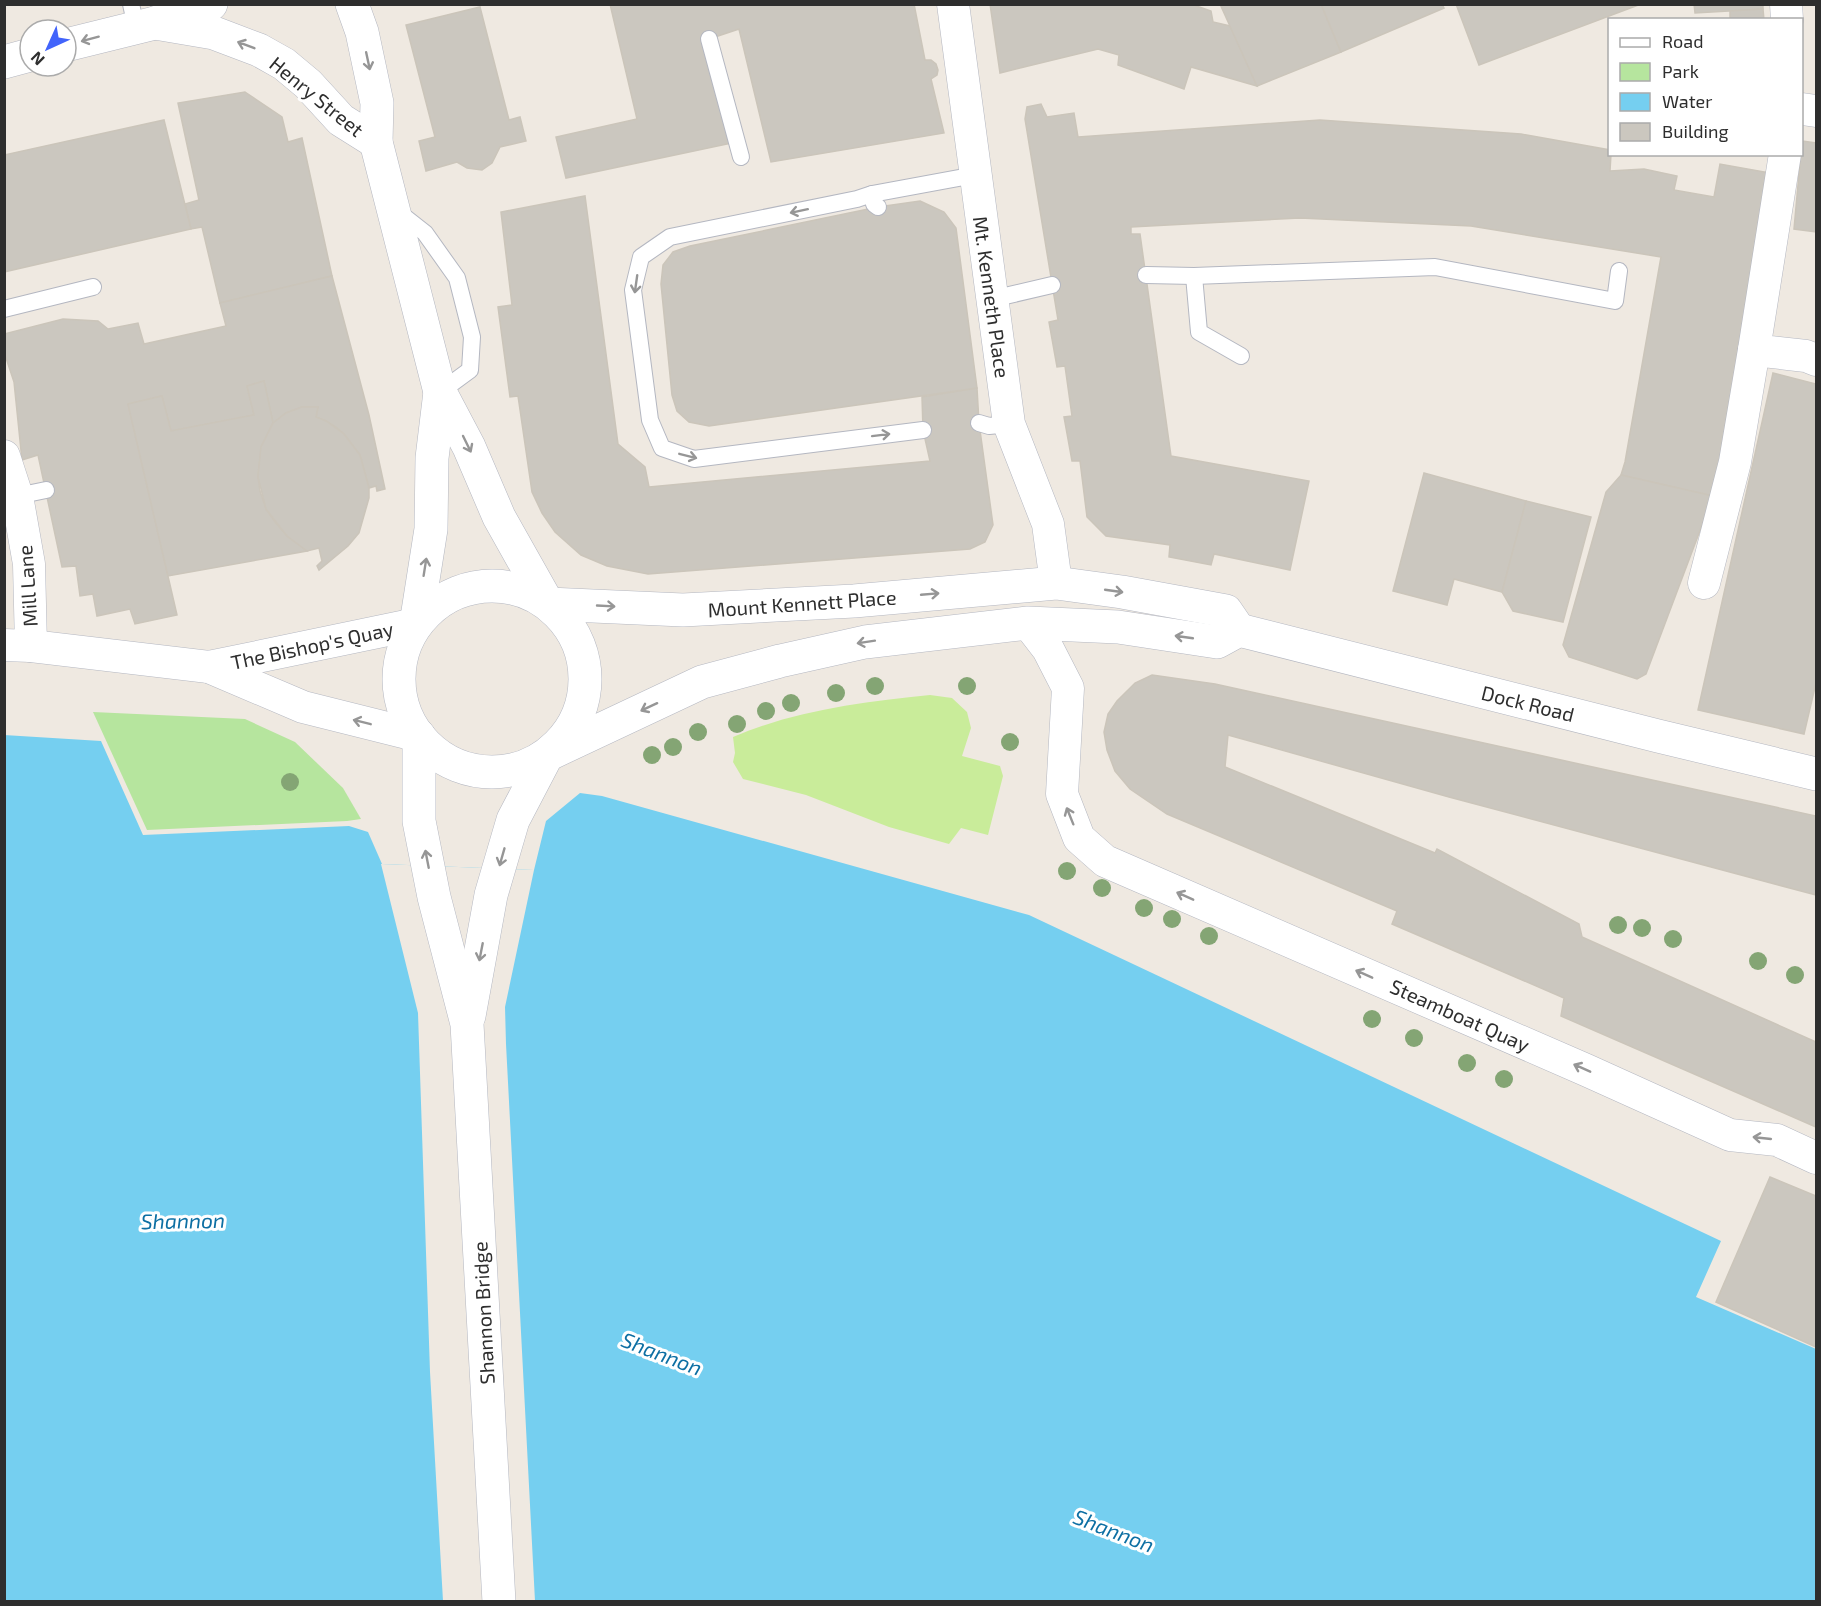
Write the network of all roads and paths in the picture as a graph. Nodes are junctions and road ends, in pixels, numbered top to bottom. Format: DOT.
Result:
graph roads {
  1 [pos="211,4"];
  2 [pos="352,4"];
  3 [pos="953,4"];
  4 [pos="141,18"];
  5 [pos="709,39"];
  6 [pos="78,41"];
  7 [pos="376,142"];
  8 [pos="1785,156"];
  9 [pos="741,157"];
  10 [pos="975,175"];
  11 [pos="394,208"];
  12 [pos="1619,271"];
  13 [pos="1146,275"];
  14 [pos="1194,276"];
  15 [pos="1052,285"];
  16 [pos="93,287"];
  17 [pos="992,299"];
  18 [pos="4,309"];
  19 [pos="1754,350"];
  20 [pos="1241,356"];
  21 [pos="1811,358"];
  22 [pos="440,392"];
  23 [pos="923,430"];
  24 [pos="4,456"];
  25 [pos="1056,583"];
  26 [pos="1704,583"];
  27 [pos="548,604"];
  28 [pos="1028,623"];
  29 [pos="416,624"];
  30 [pos="1239,630"];
  31 [pos="18,646"];
  32 [pos="208,667"];
  33 [pos="419,736"];
  34 [pos="547,755"];
  35 [pos="1816,774"];
  36 [pos="467,1024"];
  37 [pos="1816,1158"];
  38 [pos="499,1602"];
  1 -- 4 [label="main road, Henry Street"];
  2 -- 7 [label="main road, one-way"];
  3 -- 10 [label="street, Mt. Kenneth Place"];
  4 -- 6 [label="main road, Henry Street, one-way"];
  7 -- 4 [label="main road, Henry Street, one-way"];
  5 -- 9 [label="lane"];
  7 -- 11 [label="main road"];
  8 -- 19 [label="street"];
  10 -- 17 [label="street, Mt. Kenneth Place"];
  10 -- 23 [label="lane, one-way"];
  11 -- 22 [label="main road"];
  11 -- 22 [label="lane"];
  12 -- 14 [label="lane"];
  13 -- 14 [label="lane"];
  14 -- 20 [label="lane"];
  15 -- 17 [label="lane"];
  16 -- 18 [label="lane"];
  17 -- 25 [label="street, Mt. Kenneth Place"];
  19 -- 21 [label="street"];
  19 -- 26 [label="street"];
  22 -- 27 [label="main road, one-way"];
  29 -- 22 [label="main road, one-way"];
  24 -- 31 [label="street, Mill Lane"];
  27 -- 25 [label="main road, Mount Kennett Place, one-way"];
  25 -- 30 [label="main road, one-way"];
  27 -- 29 [label="main road"];
  27 -- 34 [label="main road"];
  30 -- 28 [label="main road, one-way"];
  28 -- 34 [label="main road, one-way"];
  37 -- 28 [label="street, Steamboat Quay, one-way"];
  29 -- 32 [label="street, The Bishop's Quay"];
  29 -- 33 [label="main road"];
  30 -- 35 [label="main road, Dock Road"];
  31 -- 32 [label="street, The Bishop's Quay"];
  33 -- 32 [label="street, The Bishop's Quay, one-way"];
  33 -- 34 [label="main road"];
  36 -- 33 [label="main road, one-way"];
  34 -- 36 [label="main road, one-way"];
  36 -- 38 [label="main road, Shannon Bridge"];
}
